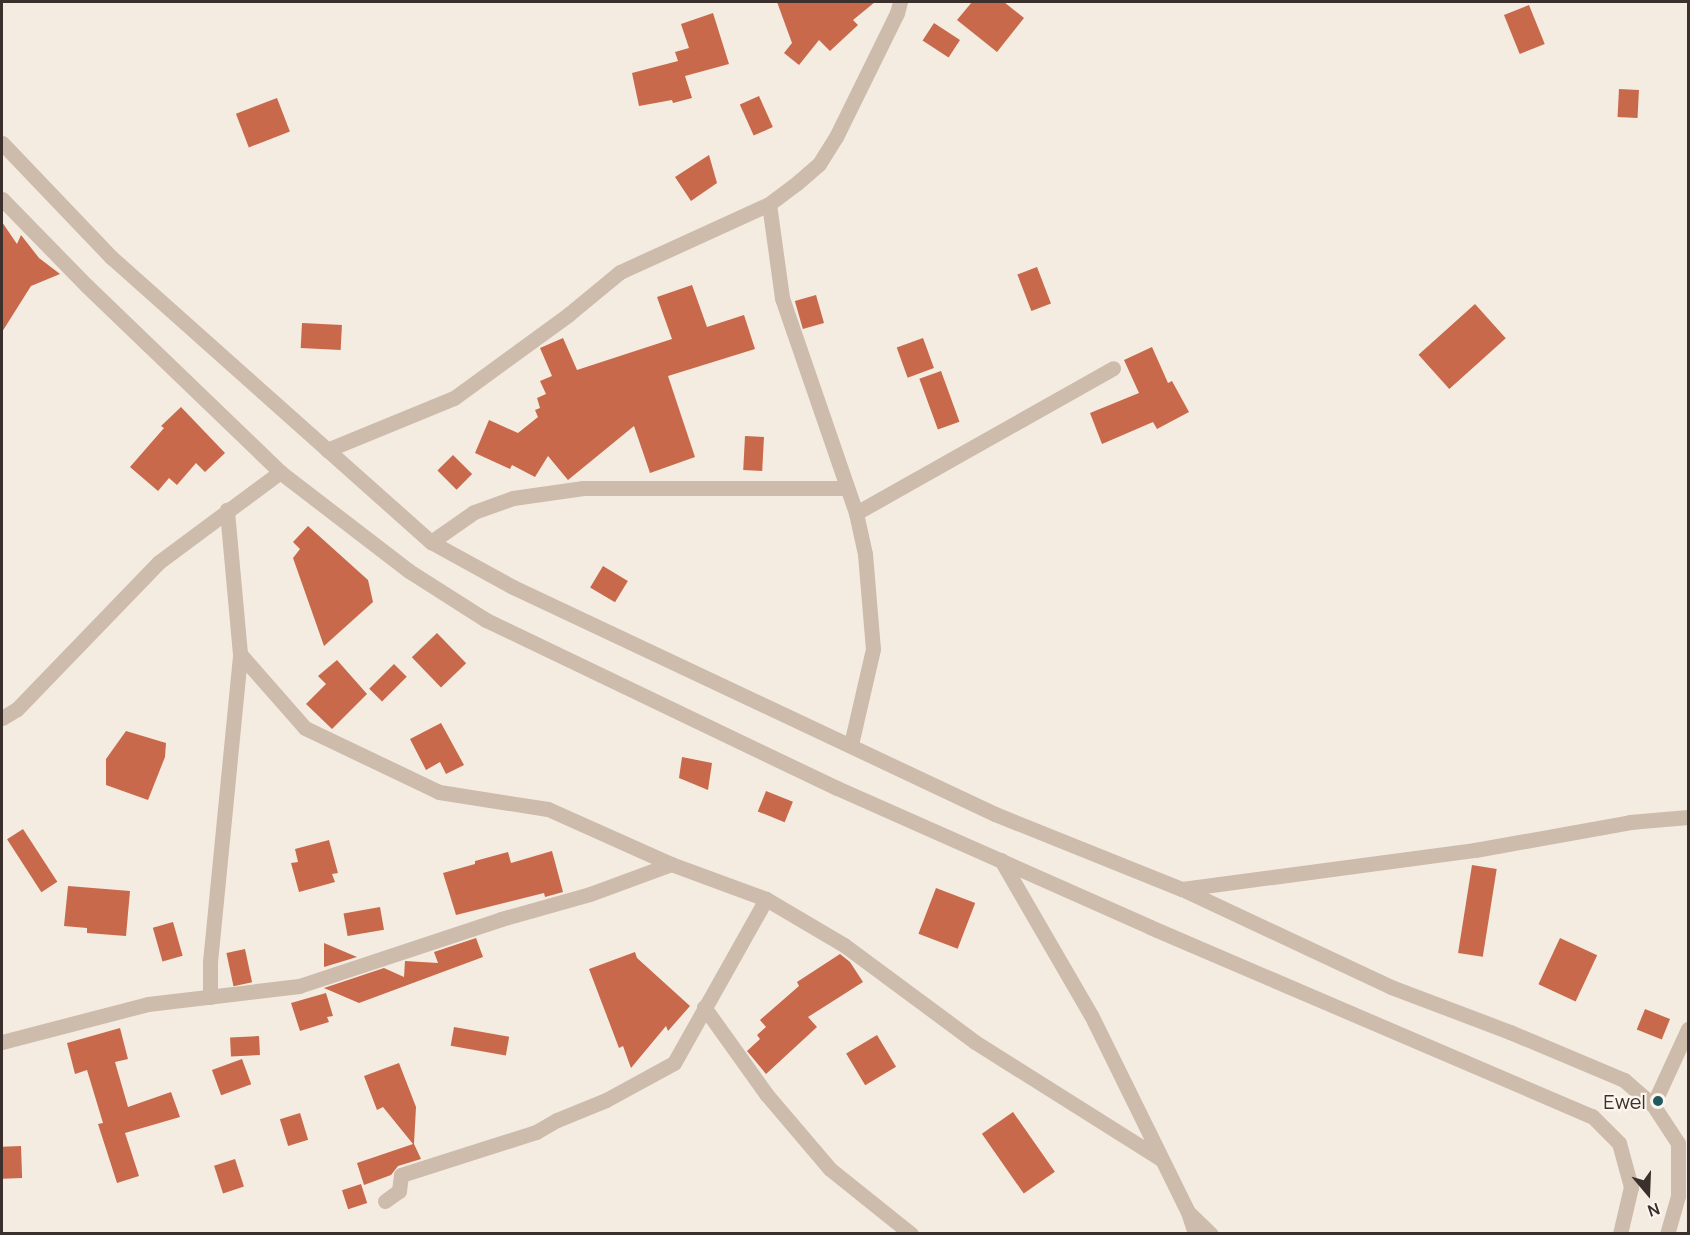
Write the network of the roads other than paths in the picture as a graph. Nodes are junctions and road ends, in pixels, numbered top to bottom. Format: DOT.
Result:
graph roads {
  1 [pos="900,2"];
  2 [pos="2,143"];
  3 [pos="2,199"];
  4 [pos="769,204"];
  5 [pos="1113,368"];
  6 [pos="327,450"];
  7 [pos="280,472"];
  8 [pos="845,488"];
  9 [pos="227,510"];
  10 [pos="856,513"];
  11 [pos="431,542"];
  12 [pos="240,654"];
  13 [pos="2,718"];
  14 [pos="851,744"];
  15 [pos="1689,817"];
  16 [pos="1000,860"];
  17 [pos="671,864"];
  18 [pos="1182,889"];
  19 [pos="766,899"];
  20 [pos="210,997"];
  21 [pos="704,1007"];
  22 [pos="1689,1029"];
  23 [pos="2,1042"];
  24 [pos="1653,1105"];
  25 [pos="1683,1146"];
  26 [pos="1161,1159"];
  27 [pos="385,1201"];
  28 [pos="1188,1212"];
  29 [pos="911,1233"];
  30 [pos="1195,1233"];
  31 [pos="1211,1233"];
  32 [pos="1620,1233"];
  33 [pos="1667,1233"];
  1 -- 4 [label="street"];
  2 -- 6 [label="street"];
  3 -- 7 [label="street"];
  4 -- 6 [label="street"];
  4 -- 8 [label="street"];
  5 -- 10 [label="street"];
  6 -- 11 [label="street"];
  7 -- 9 [label="street"];
  7 -- 16 [label="street"];
  8 -- 10 [label="street"];
  8 -- 11 [label="street"];
  9 -- 12 [label="street"];
  9 -- 13 [label="street"];
  10 -- 14 [label="street"];
  11 -- 14 [label="street"];
  12 -- 17 [label="street"];
  12 -- 20 [label="street"];
  14 -- 18 [label="street"];
  15 -- 18 [label="street"];
  16 -- 26 [label="street"];
  16 -- 32 [label="street"];
  17 -- 19 [label="street"];
  17 -- 20 [label="street"];
  18 -- 24 [label="street"];
  19 -- 21 [label="street"];
  19 -- 26 [label="street"];
  20 -- 23 [label="street"];
  21 -- 27 [label="street"];
  21 -- 29 [label="street"];
  22 -- 24 [label="street"];
  24 -- 25 [label="street"];
  25 -- 33 [label="street"];
  26 -- 28 [label="street"];
  28 -- 30 [label="street"];
  28 -- 31 [label="street"];
}
